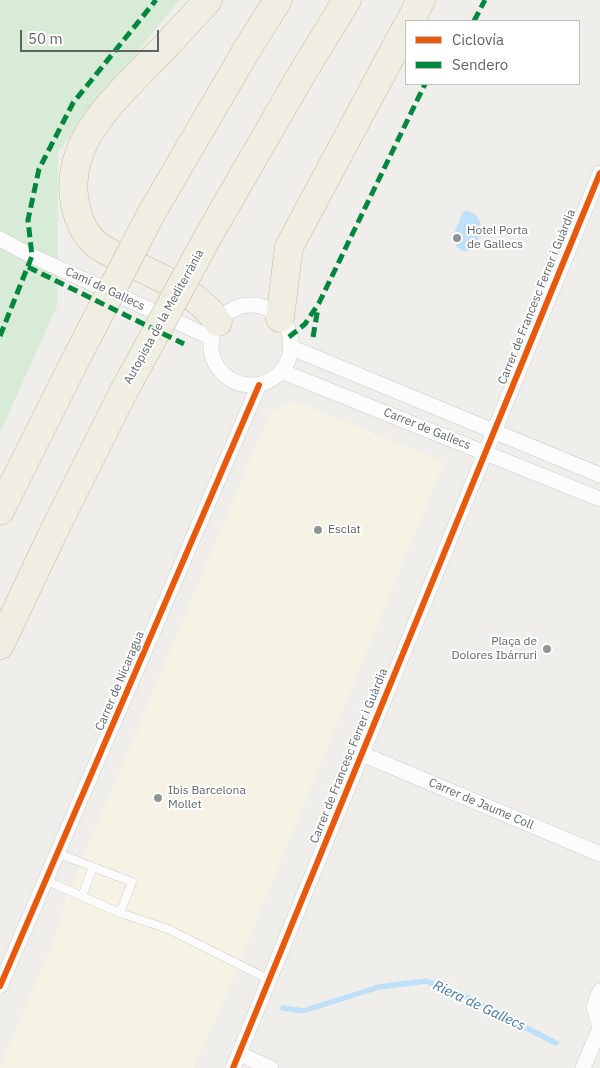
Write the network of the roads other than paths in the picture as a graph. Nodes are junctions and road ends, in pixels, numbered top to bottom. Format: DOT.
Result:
graph roads {
  1 [pos="208,0"];
  2 [pos="278,0"];
  3 [pos="347,0"];
  4 [pos="421,0"];
  5 [pos="411,20"];
  6 [pos="405,30"];
  7 [pos="600,173"];
  8 [pos="0,239"];
  9 [pos="280,318"];
  10 [pos="215,330"];
  11 [pos="290,347"];
  12 [pos="281,371"];
  13 [pos="259,385"];
  14 [pos="494,430"];
  15 [pos="486,453"];
  16 [pos="600,475"];
  17 [pos="600,499"];
  18 [pos="0,511"];
  19 [pos="0,644"];
  20 [pos="362,754"];
  21 [pos="58,853"];
  22 [pos="600,854"];
  23 [pos="93,867"];
  24 [pos="46,880"];
  25 [pos="82,896"];
  26 [pos="120,913"];
  27 [pos="268,979"];
  28 [pos="0,986"];
  29 [pos="600,991"];
  30 [pos="600,1028"];
  31 [pos="236,1061"];
  32 [pos="271,1068"];
  33 [pos="583,1068"];
  1 -- 10 [label="highway"];
  2 -- 18 [label="highway, bridge"];
  3 -- 19 [label="highway, Autopista de la Mediterrània, bridge"];
  4 -- 5 [label="highway"];
  6 -- 9 [label="highway"];
  7 -- 14 [label="street, Carrer de Francesc Ferrer i Guàrdia"];
  8 -- 10 [label="street, Camí de Gallecs"];
  9 -- 10 [label="street"];
  9 -- 11 [label="street"];
  10 -- 13 [label="street"];
  11 -- 12 [label="street"];
  11 -- 14 [label="street, Carrer de Gallecs"];
  12 -- 13 [label="street"];
  12 -- 15 [label="street, Carrer de Gallecs"];
  13 -- 21 [label="street, Carrer de Nicaragua"];
  14 -- 15 [label="street, Carrer de Francesc Ferrer i Guàrdia"];
  14 -- 16 [label="street, Carrer de Gallecs"];
  15 -- 17 [label="street, Carrer de Gallecs"];
  15 -- 20 [label="street, Carrer de Francesc Ferrer i Guàrdia"];
  20 -- 22 [label="street, Carrer de Jaume Coll"];
  20 -- 27 [label="street, Carrer de Francesc Ferrer i Guàrdia"];
  21 -- 23 [label="lane"];
  21 -- 24 [label="street, Carrer de Nicaragua"];
  23 -- 25 [label="lane"];
  23 -- 26 [label="lane"];
  24 -- 25 [label="lane"];
  24 -- 28 [label="street, Carrer de Nicaragua"];
  25 -- 26 [label="lane"];
  26 -- 27 [label="lane"];
  27 -- 31 [label="street, Carrer de Francesc Ferrer i Guàrdia"];
  29 -- 30 [label="street"];
  30 -- 33 [label="street"];
  31 -- 32 [label="street"];
}
